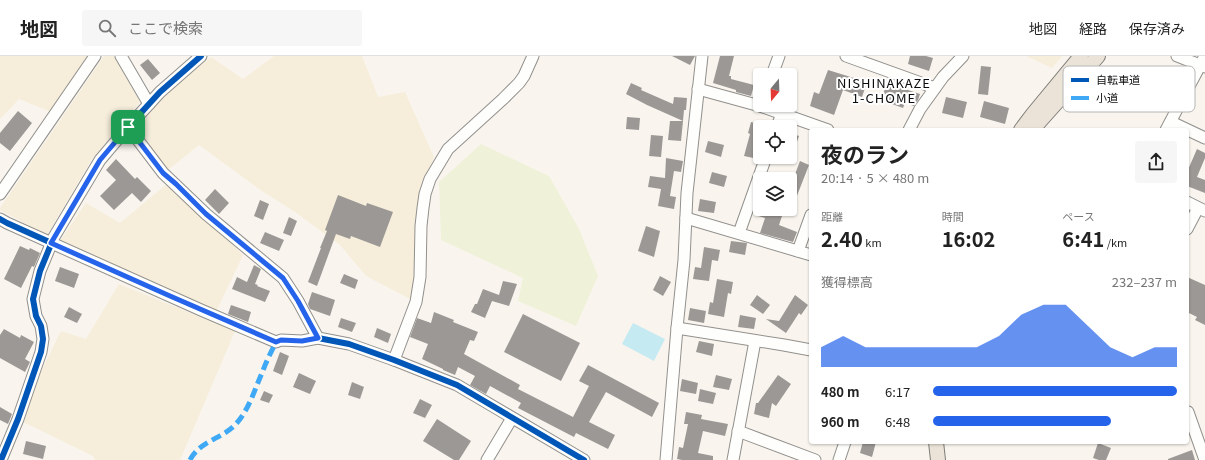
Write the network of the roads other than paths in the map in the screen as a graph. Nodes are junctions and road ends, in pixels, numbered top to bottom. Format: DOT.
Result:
graph roads {
  1 [pos="95,56"];
  2 [pos="120,56"];
  3 [pos="202,56"];
  4 [pos="533,56"];
  5 [pos="702,56"];
  6 [pos="779,56"];
  7 [pos="846,56"];
  8 [pos="962,56"];
  9 [pos="1081,56"];
  10 [pos="1098,56"];
  11 [pos="1176,56"];
  12 [pos="1203,63"];
  13 [pos="1073,66"];
  14 [pos="1089,66"];
  15 [pos="775,68"];
  16 [pos="1195,77"];
  17 [pos="1063,78"];
  18 [pos="698,88"];
  19 [pos="935,88"];
  20 [pos="1063,95"];
  21 [pos="753,103"];
  22 [pos="149,104"];
  23 [pos="1176,112"];
  24 [pos="782,113"];
  25 [pos="780,120"];
  26 [pos="1168,126"];
  27 [pos="128,127"];
  28 [pos="823,128"];
  29 [pos="910,128"];
  30 [pos="1022,128"];
  31 [pos="1034,128"];
  32 [pos="1189,133"];
  33 [pos="1205,138"];
  34 [pos="764,164"];
  35 [pos="0,194"];
  36 [pos="1189,203"];
  37 [pos="1202,209"];
  38 [pos="686,218"];
  39 [pos="0,219"];
  40 [pos="809,221"];
  41 [pos="1189,226"];
  42 [pos="739,233"];
  43 [pos="51,243"];
  44 [pos="798,251"];
  45 [pos="809,254"];
  46 [pos="677,328"];
  47 [pos="318,338"];
  48 [pos="755,341"];
  49 [pos="809,350"];
  50 [pos="394,360"];
  51 [pos="1189,417"];
  52 [pos="512,418"];
  53 [pos="738,431"];
  54 [pos="844,444"];
  55 [pos="936,444"];
  56 [pos="1,460"];
  57 [pos="487,460"];
  58 [pos="584,460"];
  59 [pos="666,460"];
  60 [pos="734,460"];
  61 [pos="815,460"];
  62 [pos="839,460"];
  63 [pos="938,460"];
  64 [pos="1205,460"];
  1 -- 35 [label="street"];
  2 -- 22 [label="street"];
  3 -- 22 [label="street"];
  4 -- 50 [label="street"];
  5 -- 18 [label="street"];
  6 -- 15 [label="street"];
  7 -- 19 [label="street"];
  8 -- 19 [label="street"];
  9 -- 13 [label="main road"];
  10 -- 14 [label="main road"];
  11 -- 12 [label="street"];
  12 -- 16 [label="street"];
  17 -- 30 [label="main road"];
  18 -- 21 [label="street"];
  18 -- 38 [label="street"];
  19 -- 29 [label="street"];
  20 -- 31 [label="main road"];
  22 -- 27 [label="street"];
  23 -- 26 [label="street"];
  24 -- 25 [label="street"];
  24 -- 28 [label="street"];
  27 -- 43 [label="street"];
  27 -- 47 [label="street"];
  32 -- 33 [label="street"];
  34 -- 42 [label="street"];
  36 -- 37 [label="street"];
  37 -- 41 [label="street"];
  38 -- 42 [label="street"];
  38 -- 46 [label="street"];
  39 -- 43 [label="street"];
  40 -- 44 [label="street"];
  42 -- 44 [label="street"];
  43 -- 47 [label="street"];
  43 -- 56 [label="street"];
  44 -- 45 [label="street"];
  46 -- 48 [label="street"];
  46 -- 59 [label="street"];
  47 -- 50 [label="street"];
  48 -- 49 [label="street"];
  48 -- 53 [label="street"];
  50 -- 52 [label="street"];
  51 -- 64 [label="street"];
  52 -- 57 [label="street"];
  52 -- 58 [label="street"];
  53 -- 60 [label="street"];
  53 -- 61 [label="street"];
  54 -- 62 [label="street"];
  55 -- 63 [label="main road"];
}
